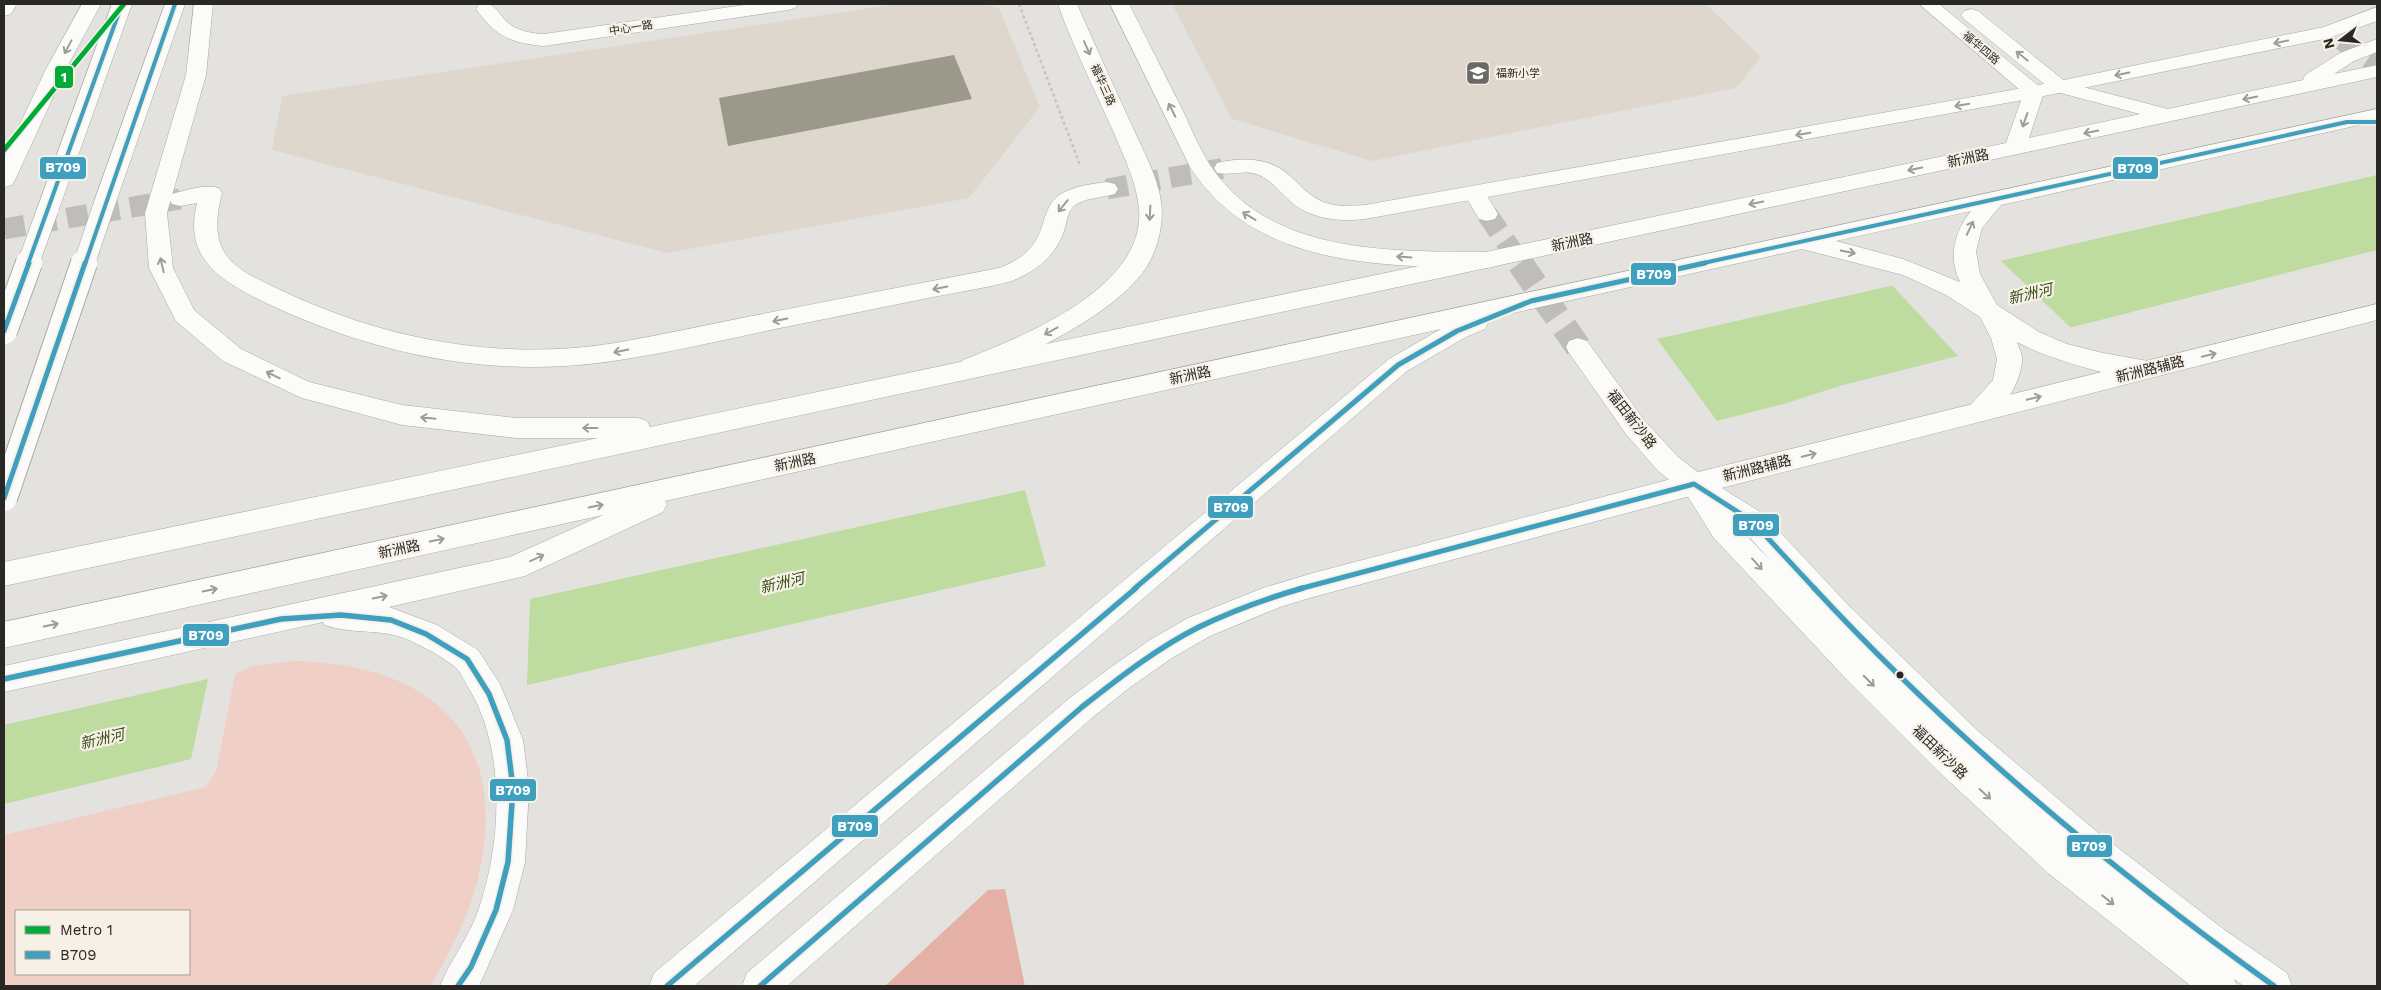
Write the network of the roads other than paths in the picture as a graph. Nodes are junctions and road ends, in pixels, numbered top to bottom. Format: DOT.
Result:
graph roads {
  1 [pos="7,4"];
  2 [pos="91,4"];
  3 [pos="122,4"];
  4 [pos="175,4"];
  5 [pos="203,4"];
  6 [pos="788,4"];
  7 [pos="1067,4"];
  8 [pos="1119,4"];
  9 [pos="1928,4"];
  10 [pos="1957,4"];
  11 [pos="486,9"];
  12 [pos="4,10"];
  13 [pos="2377,13"];
  14 [pos="2377,45"];
  15 [pos="2377,71"];
  16 [pos="2060,87"];
  17 [pos="2298,88"];
  18 [pos="2034,92"];
  19 [pos="2169,115"];
  20 [pos="2377,116"];
  21 [pos="2348,122"];
  22 [pos="2377,122"];
  23 [pos="2015,148"];
  24 [pos="1225,168"];
  25 [pos="4,180"];
  26 [pos="1098,190"];
  27 [pos="1475,194"];
  28 [pos="180,199"];
  29 [pos="1993,200"];
  30 [pos="1488,214"];
  31 [pos="1801,242"];
  32 [pos="1488,260"];
  33 [pos="1531,301"];
  34 [pos="1989,312"];
  35 [pos="2377,312"];
  36 [pos="4,331"];
  37 [pos="1578,347"];
  38 [pos="2148,370"];
  39 [pos="952,373"];
  40 [pos="1978,411"];
  41 [pos="692,428"];
  42 [pos="700,483"];
  43 [pos="1694,484"];
  44 [pos="4,498"];
  45 [pos="4,574"];
  46 [pos="281,619"];
  47 [pos="4,635"];
  48 [pos="4,679"];
  49 [pos="458,986"];
  50 [pos="667,986"];
  51 [pos="760,986"];
  52 [pos="2219,986"];
  53 [pos="2274,986"];
  1 -- 12 [label="main road"];
  2 -- 25 [label="main road, one-way"];
  3 -- 36 [label="main road, bridge"];
  4 -- 44 [label="main road, bridge"];
  41 -- 5 [label="main road, one-way"];
  6 -- 11 [label="main road, 中心一路"];
  7 -- 39 [label="main road, 福华三路, one-way"];
  32 -- 8 [label="main road, one-way"];
  9 -- 18 [label="main road, 福华四路"];
  16 -- 10 [label="main road, 福华四路, one-way"];
  13 -- 16 [label="main road, one-way"];
  14 -- 17 [label="main road"];
  15 -- 17 [label="main road, 新洲路"];
  16 -- 18 [label="main road"];
  16 -- 19 [label="main road"];
  17 -- 19 [label="main road, 新洲路, one-way"];
  18 -- 23 [label="main road, one-way"];
  18 -- 27 [label="main road, one-way"];
  19 -- 23 [label="main road, 新洲路, one-way"];
  20 -- 21 [label="main road, 新洲路"];
  21 -- 22 [label="main road"];
  21 -- 29 [label="main road, 新洲路"];
  23 -- 32 [label="main road, 新洲路, one-way"];
  24 -- 27 [label="main road"];
  26 -- 28 [label="main road, one-way"];
  27 -- 30 [label="main road"];
  29 -- 31 [label="main road, 新洲路"];
  34 -- 29 [label="main road, one-way"];
  31 -- 33 [label="main road, 新洲路"];
  31 -- 34 [label="main road, one-way"];
  32 -- 39 [label="main road, 新洲路"];
  33 -- 42 [label="main road, 新洲路"];
  33 -- 50 [label="main road"];
  34 -- 38 [label="main road"];
  34 -- 40 [label="main road"];
  38 -- 35 [label="main road, 新洲路辅路, one-way"];
  37 -- 43 [label="main road, 福田新沙路"];
  40 -- 38 [label="main road, 新洲路辅路, one-way"];
  39 -- 41 [label="main road, 新洲路"];
  43 -- 40 [label="main road, 新洲路辅路, one-way"];
  41 -- 45 [label="main road, 新洲路"];
  46 -- 42 [label="main road, one-way"];
  47 -- 42 [label="main road, 新洲路, one-way"];
  43 -- 51 [label="main road, 新洲路辅路"];
  43 -- 52 [label="main road, 福田新沙路, one-way"];
  43 -- 53 [label="main road, 福田新沙路"];
  46 -- 48 [label="main road"];
  46 -- 49 [label="main road"];
}
